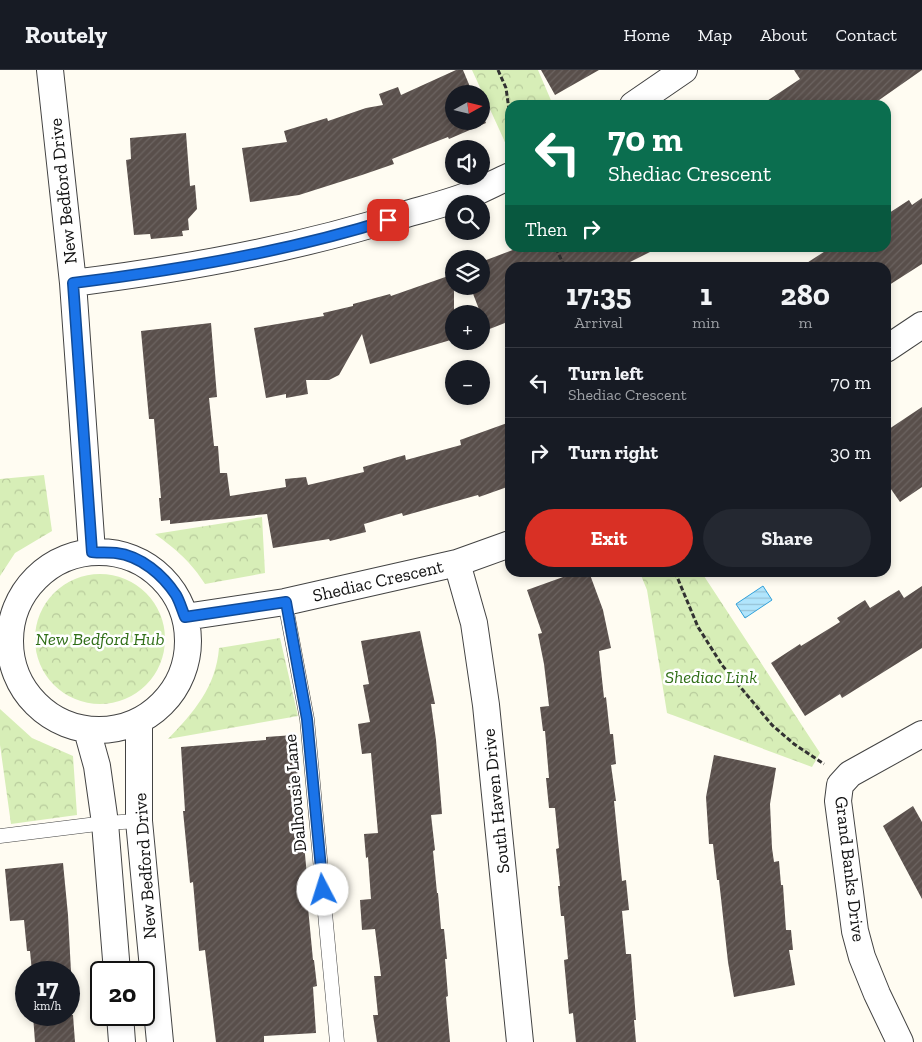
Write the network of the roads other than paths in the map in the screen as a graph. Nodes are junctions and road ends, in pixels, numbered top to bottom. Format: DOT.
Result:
graph roads {
  1 [pos="50,70"];
  2 [pos="684,70"];
  3 [pos="640,100"];
  4 [pos="505,178"];
  5 [pos="73,283"];
  6 [pos="922,325"];
  7 [pos="891,346"];
  8 [pos="505,546"];
  9 [pos="92,552"];
  10 [pos="458,562"];
  11 [pos="286,602"];
  12 [pos="185,617"];
  13 [pos="4,645"];
  14 [pos="139,721"];
  15 [pos="88,730"];
  16 [pos="922,734"];
  17 [pos="139,821"];
  18 [pos="105,823"];
  19 [pos="0,836"];
  20 [pos="115,961"];
  21 [pos="121,1026"];
  22 [pos="122,1042"];
  23 [pos="160,1042"];
  24 [pos="337,1042"];
  25 [pos="520,1042"];
  26 [pos="900,1042"];
  1 -- 5 [label="street, New Bedford Drive"];
  2 -- 3 [label="street"];
  4 -- 5 [label="street"];
  5 -- 9 [label="street, New Bedford Drive"];
  6 -- 7 [label="street"];
  8 -- 10 [label="street, Shediac Crescent"];
  9 -- 12 [label="street"];
  9 -- 13 [label="street"];
  10 -- 11 [label="street, Shediac Crescent"];
  10 -- 25 [label="street, South Haven Drive"];
  11 -- 12 [label="street, Shediac Crescent"];
  11 -- 24 [label="lane, Dalhousie Lane"];
  12 -- 14 [label="street"];
  13 -- 15 [label="street"];
  14 -- 15 [label="street"];
  14 -- 17 [label="street, New Bedford Drive"];
  15 -- 18 [label="street, New Bedford Drive"];
  16 -- 26 [label="street, Grand Banks Drive"];
  17 -- 18 [label="lane"];
  17 -- 23 [label="street, New Bedford Drive"];
  18 -- 19 [label="lane"];
  18 -- 20 [label="street, New Bedford Drive"];
  21 -- 22 [label="street"];
}
